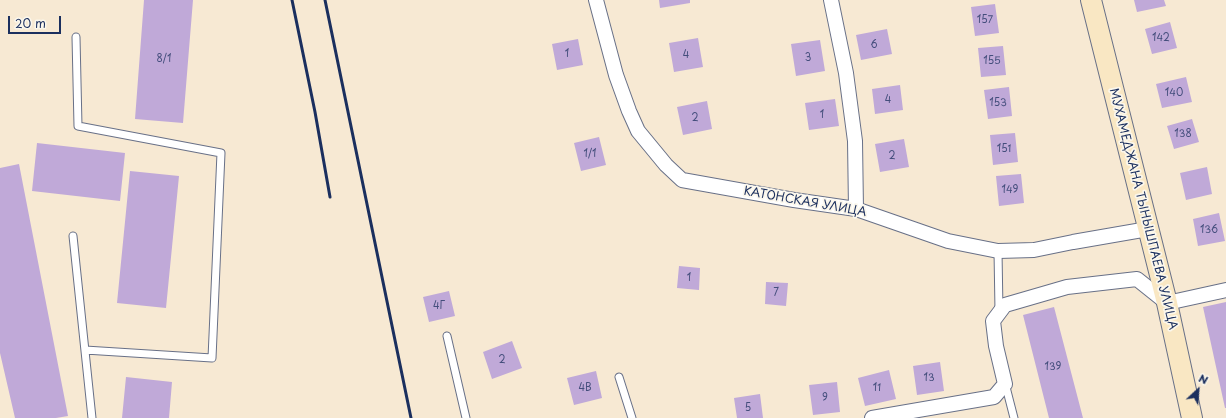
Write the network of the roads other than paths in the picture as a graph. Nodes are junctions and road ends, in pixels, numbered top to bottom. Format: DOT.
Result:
graph roads {
  1 [pos="596,0"];
  2 [pos="831,0"];
  3 [pos="1091,0"];
  4 [pos="76,37"];
  5 [pos="856,209"];
  6 [pos="1148,229"];
  7 [pos="73,236"];
  8 [pos="998,251"];
  9 [pos="1226,290"];
  10 [pos="1167,303"];
  11 [pos="999,313"];
  12 [pos="447,336"];
  13 [pos="85,350"];
  14 [pos="1002,372"];
  15 [pos="619,377"];
  16 [pos="92,418"];
  17 [pos="466,418"];
  18 [pos="632,418"];
  19 [pos="872,418"];
  20 [pos="1014,418"];
  21 [pos="1192,418"];
  1 -- 5 [label="street, КАТОНСКАЯ УЛИЦА"];
  2 -- 5 [label="street"];
  3 -- 6 [label="street, МУХАМЕДЖАНА ТЫНЫШПАЕВА УЛИЦА"];
  4 -- 13 [label="lane"];
  5 -- 8 [label="street, КАТОНСКАЯ УЛИЦА"];
  6 -- 8 [label="street, КАТОНСКАЯ УЛИЦА"];
  6 -- 10 [label="street, МУХАМЕДЖАНА ТЫНЫШПАЕВА УЛИЦА"];
  7 -- 13 [label="lane"];
  8 -- 11 [label="lane"];
  9 -- 10 [label="street"];
  10 -- 11 [label="street"];
  10 -- 21 [label="street, МУХАМЕДЖАНА ТЫНЫШПАЕВА УЛИЦА"];
  11 -- 14 [label="street"];
  12 -- 17 [label="lane"];
  13 -- 16 [label="lane"];
  14 -- 19 [label="street"];
  14 -- 20 [label="lane"];
  15 -- 18 [label="lane"];
}
